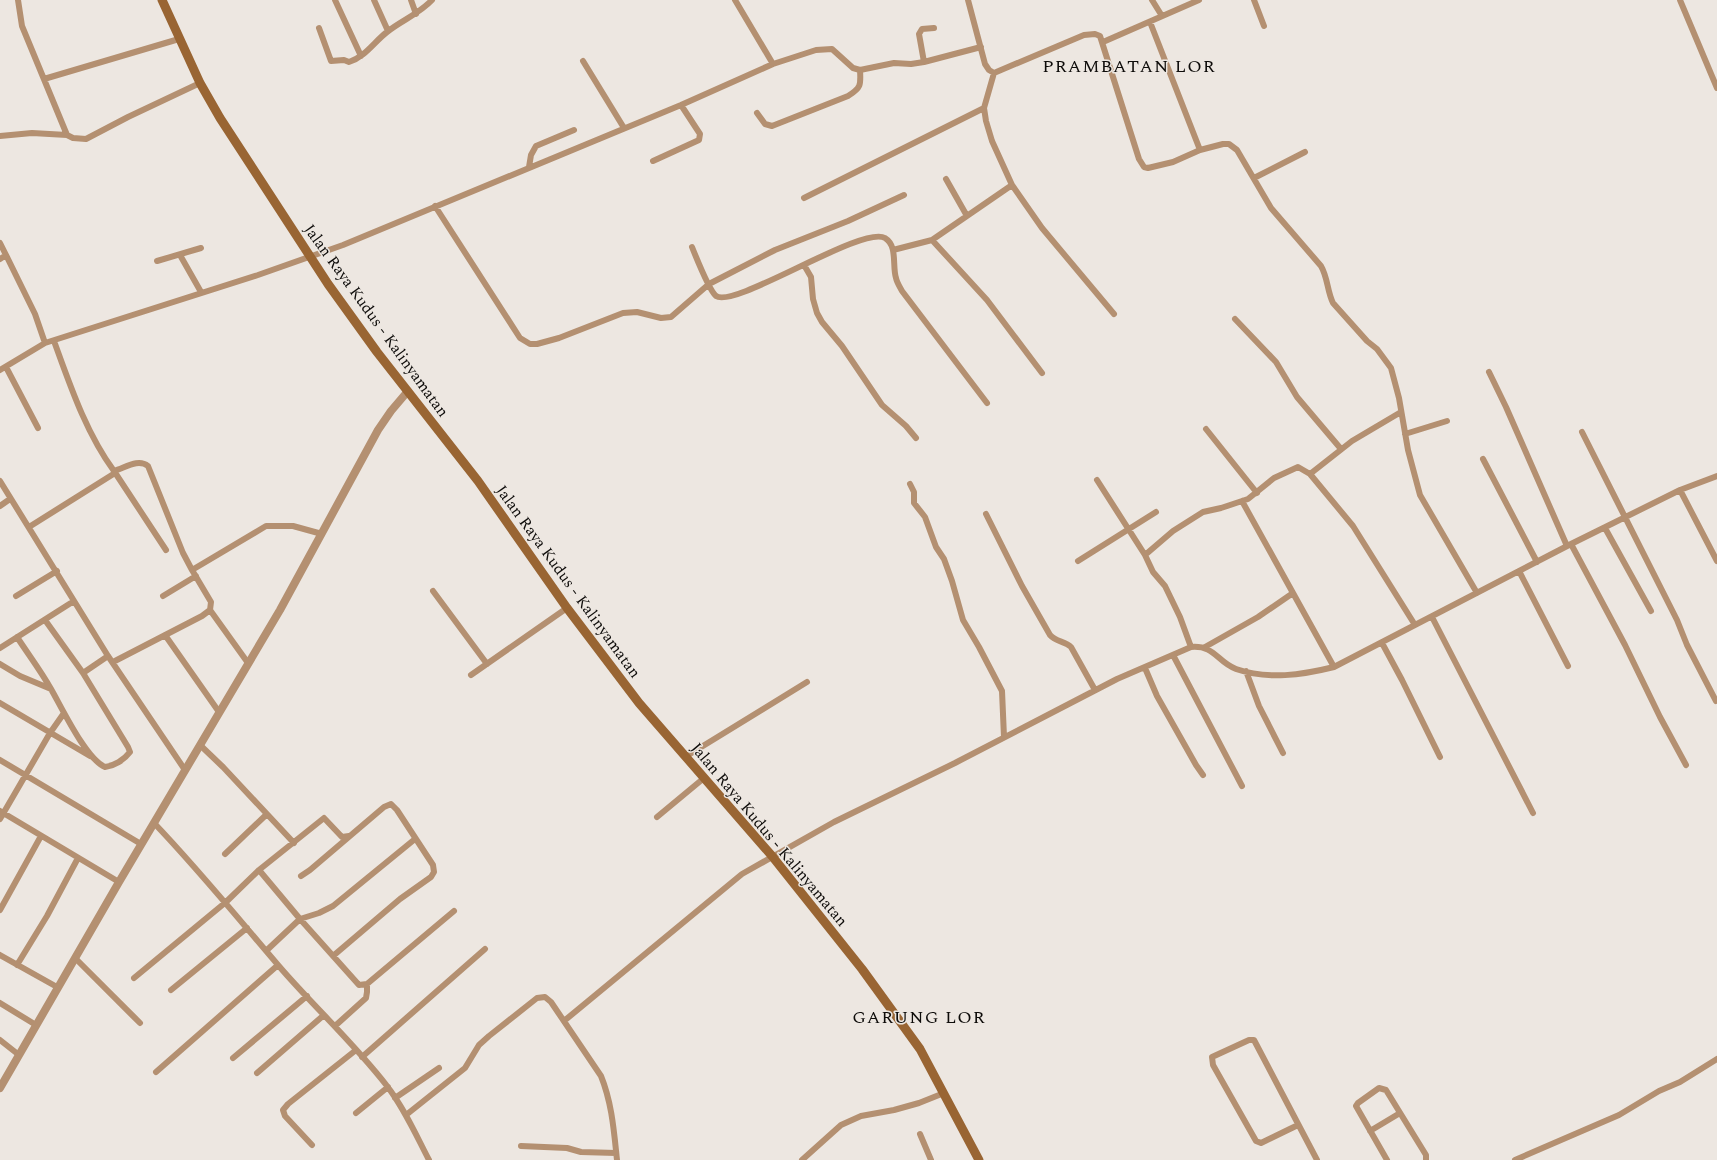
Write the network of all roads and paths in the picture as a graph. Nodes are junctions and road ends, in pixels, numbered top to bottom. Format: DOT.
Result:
graph roads {
  1 [pos="18,0"];
  2 [pos="162,0"];
  3 [pos="335,0"];
  4 [pos="374,0"];
  5 [pos="411,0"];
  6 [pos="432,0"];
  7 [pos="735,0"];
  8 [pos="968,0"];
  9 [pos="1152,0"];
  10 [pos="1199,0"];
  11 [pos="1254,0"];
  12 [pos="1680,0"];
  13 [pos="1187,2"];
  14 [pos="416,14"];
  15 [pos="1162,16"];
  16 [pos="1150,22"];
  17 [pos="1264,26"];
  18 [pos="319,28"];
  19 [pos="934,28"];
  20 [pos="388,31"];
  21 [pos="179,38"];
  22 [pos="1103,42"];
  23 [pos="981,47"];
  24 [pos="361,56"];
  25 [pos="582,61"];
  26 [pos="924,62"];
  27 [pos="773,64"];
  28 [pos="860,70"];
  29 [pos="994,73"];
  30 [pos="44,79"];
  31 [pos="200,83"];
  32 [pos="1717,88"];
  33 [pos="681,105"];
  34 [pos="984,108"];
  35 [pos="757,113"];
  36 [pos="624,128"];
  37 [pos="574,130"];
  38 [pos="67,135"];
  39 [pos="0,136"];
  40 [pos="1200,150"];
  41 [pos="1305,152"];
  42 [pos="653,161"];
  43 [pos="529,167"];
  44 [pos="1254,178"];
  45 [pos="946,179"];
  46 [pos="1012,185"];
  47 [pos="904,196"];
  48 [pos="804,198"];
  49 [pos="435,206"];
  50 [pos="967,216"];
  51 [pos="932,240"];
  52 [pos="0,243"];
  53 [pos="692,247"];
  54 [pos="201,248"];
  55 [pos="893,250"];
  56 [pos="6,255"];
  57 [pos="180,255"];
  58 [pos="309,256"];
  59 [pos="0,259"];
  60 [pos="157,261"];
  61 [pos="804,266"];
  62 [pos="709,284"];
  63 [pos="201,292"];
  64 [pos="1114,314"];
  65 [pos="1235,319"];
  66 [pos="54,341"];
  67 [pos="45,343"];
  68 [pos="6,367"];
  69 [pos="0,370"];
  70 [pos="1489,372"];
  71 [pos="1042,373"];
  72 [pos="408,391"];
  73 [pos="987,403"];
  74 [pos="1401,412"];
  75 [pos="1447,421"];
  76 [pos="38,428"];
  77 [pos="1206,429"];
  78 [pos="1582,432"];
  79 [pos="1405,434"];
  80 [pos="916,438"];
  81 [pos="1341,449"];
  82 [pos="1483,459"];
  83 [pos="115,472"];
  84 [pos="1310,474"];
  85 [pos="1717,476"];
  86 [pos="1097,480"];
  87 [pos="0,481"];
  88 [pos="910,484"];
  89 [pos="1680,490"];
  90 [pos="1257,493"];
  91 [pos="10,499"];
  92 [pos="1242,501"];
  93 [pos="0,506"];
  94 [pos="1156,512"];
  95 [pos="986,514"];
  96 [pos="1624,519"];
  97 [pos="29,527"];
  98 [pos="1605,528"];
  99 [pos="1129,529"];
  100 [pos="322,534"];
  101 [pos="1569,545"];
  102 [pos="166,550"];
  103 [pos="1144,555"];
  104 [pos="1078,561"];
  105 [pos="1717,561"];
  106 [pos="1537,562"];
  107 [pos="192,570"];
  108 [pos="57,571"];
  109 [pos="1519,571"];
  110 [pos="196,576"];
  111 [pos="433,591"];
  112 [pos="1293,593"];
  113 [pos="1477,593"];
  114 [pos="16,596"];
  115 [pos="163,596"];
  116 [pos="74,601"];
  117 [pos="567,608"];
  118 [pos="210,610"];
  119 [pos="1650,611"];
  120 [pos="1432,617"];
  121 [pos="45,620"];
  122 [pos="1415,625"];
  123 [pos="165,635"];
  124 [pos="17,637"];
  125 [pos="1382,643"];
  126 [pos="1190,647"];
  127 [pos="1205,647"];
  128 [pos="0,648"];
  129 [pos="1173,655"];
  130 [pos="108,656"];
  131 [pos="114,662"];
  132 [pos="248,663"];
  133 [pos="0,664"];
  134 [pos="487,664"];
  135 [pos="1568,666"];
  136 [pos="1334,667"];
  137 [pos="1145,668"];
  138 [pos="1246,671"];
  139 [pos="83,673"];
  140 [pos="471,675"];
  141 [pos="807,682"];
  142 [pos="51,689"];
  143 [pos="1095,690"];
  144 [pos="1716,701"];
  145 [pos="0,703"];
  146 [pos="219,712"];
  147 [pos="64,713"];
  148 [pos="50,733"];
  149 [pos="1004,736"];
  150 [pos="200,745"];
  151 [pos="1283,753"];
  152 [pos="90,756"];
  153 [pos="685,757"];
  154 [pos="1440,757"];
  155 [pos="0,760"];
  156 [pos="1686,765"];
  157 [pos="185,770"];
  158 [pos="26,774"];
  159 [pos="1203,775"];
  160 [pos="704,778"];
  161 [pos="1242,786"];
  162 [pos="2,812"];
  163 [pos="1533,813"];
  164 [pos="267,814"];
  165 [pos="657,817"];
  166 [pos="0,819"];
  167 [pos="154,823"];
  168 [pos="41,836"];
  169 [pos="349,836"];
  170 [pos="415,839"];
  171 [pos="294,843"];
  172 [pos="141,844"];
  173 [pos="226,854"];
  174 [pos="772,856"];
  175 [pos="78,858"];
  176 [pos="259,870"];
  177 [pos="300,876"];
  178 [pos="119,882"];
  179 [pos="226,902"];
  180 [pos="0,910"];
  181 [pos="454,911"];
  182 [pos="300,919"];
  183 [pos="247,928"];
  184 [pos="485,949"];
  185 [pos="267,950"];
  186 [pos="0,955"];
  187 [pos="333,956"];
  188 [pos="75,958"];
  189 [pos="17,965"];
  190 [pos="278,965"];
  191 [pos="134,978"];
  192 [pos="367,984"];
  193 [pos="57,987"];
  194 [pos="171,990"];
  195 [pos="307,996"];
  196 [pos="0,1003"];
  197 [pos="324,1015"];
  198 [pos="564,1021"];
  199 [pos="140,1023"];
  200 [pos="36,1025"];
  201 [pos="335,1026"];
  202 [pos="0,1040"];
  203 [pos="356,1050"];
  204 [pos="19,1054"];
  205 [pos="362,1057"];
  206 [pos="233,1058"];
  207 [pos="1717,1059"];
  208 [pos="439,1068"];
  209 [pos="156,1072"];
  210 [pos="257,1073"];
  211 [pos="388,1087"];
  212 [pos="0,1088"];
  213 [pos="944,1093"];
  214 [pos="395,1098"];
  215 [pos="356,1113"];
  216 [pos="1400,1113"];
  217 [pos="406,1116"];
  218 [pos="1298,1124"];
  219 [pos="1370,1131"];
  220 [pos="920,1134"];
  221 [pos="312,1145"];
  222 [pos="521,1146"];
  223 [pos="616,1153"];
  224 [pos="429,1160"];
  225 [pos="617,1160"];
  226 [pos="802,1160"];
  227 [pos="931,1160"];
  228 [pos="979,1160"];
  229 [pos="1317,1160"];
  230 [pos="1387,1160"];
  231 [pos="1426,1160"];
  232 [pos="1515,1160"];
  1 -- 30 [label="street"];
  2 -- 21 [label="main road, Jalan Raya Kudus - Kalinyamatan"];
  3 -- 24 [label="street"];
  4 -- 20 [label="street"];
  5 -- 14 [label="street"];
  6 -- 14 [label="street"];
  7 -- 27 [label="street"];
  8 -- 23 [label="street"];
  9 -- 15 [label="street"];
  10 -- 13 [label="street"];
  11 -- 17 [label="street"];
  12 -- 32 [label="street"];
  13 -- 15 [label="street"];
  14 -- 20 [label="street"];
  15 -- 16 [label="street"];
  16 -- 22 [label="street"];
  16 -- 40 [label="street"];
  18 -- 24 [label="street"];
  19 -- 26 [label="street"];
  20 -- 24 [label="street"];
  21 -- 30 [label="street"];
  21 -- 31 [label="main road, Jalan Raya Kudus - Kalinyamatan"];
  22 -- 29 [label="street"];
  22 -- 40 [label="street"];
  23 -- 26 [label="street"];
  23 -- 29 [label="street"];
  25 -- 36 [label="street"];
  26 -- 28 [label="street"];
  27 -- 28 [label="street"];
  27 -- 33 [label="street"];
  28 -- 35 [label="street"];
  29 -- 34 [label="street"];
  30 -- 38 [label="street"];
  31 -- 38 [label="street"];
  31 -- 58 [label="main road, Jalan Raya Kudus - Kalinyamatan"];
  33 -- 36 [label="street"];
  33 -- 42 [label="street"];
  34 -- 46 [label="street"];
  34 -- 48 [label="street"];
  36 -- 43 [label="street"];
  37 -- 43 [label="street"];
  38 -- 39 [label="street"];
  40 -- 44 [label="street"];
  41 -- 44 [label="street"];
  43 -- 49 [label="street"];
  44 -- 74 [label="street"];
  45 -- 50 [label="street"];
  46 -- 50 [label="street"];
  46 -- 64 [label="street"];
  47 -- 62 [label="street"];
  49 -- 58 [label="street"];
  49 -- 62 [label="street"];
  50 -- 51 [label="street"];
  51 -- 55 [label="street"];
  51 -- 71 [label="street"];
  52 -- 56 [label="street"];
  53 -- 62 [label="street"];
  54 -- 57 [label="street"];
  55 -- 61 [label="street"];
  55 -- 73 [label="street"];
  56 -- 59 [label="street"];
  56 -- 67 [label="street"];
  57 -- 60 [label="street"];
  57 -- 63 [label="street"];
  58 -- 63 [label="street"];
  58 -- 72 [label="main road, Jalan Raya Kudus - Kalinyamatan"];
  61 -- 62 [label="street"];
  61 -- 80 [label="street"];
  63 -- 66 [label="street"];
  65 -- 81 [label="street"];
  66 -- 67 [label="street"];
  66 -- 83 [label="street"];
  67 -- 68 [label="street"];
  68 -- 69 [label="street"];
  68 -- 76 [label="street"];
  70 -- 101 [label="street"];
  72 -- 100 [label="street"];
  72 -- 117 [label="main road, Jalan Raya Kudus - Kalinyamatan"];
  74 -- 79 [label="street"];
  74 -- 81 [label="street"];
  75 -- 79 [label="street"];
  77 -- 90 [label="street"];
  78 -- 96 [label="street"];
  79 -- 113 [label="street"];
  81 -- 84 [label="street"];
  82 -- 106 [label="street"];
  83 -- 97 [label="street"];
  83 -- 102 [label="street"];
  83 -- 107 [label="street"];
  84 -- 90 [label="street"];
  84 -- 122 [label="street"];
  85 -- 89 [label="street"];
  86 -- 99 [label="street"];
  87 -- 91 [label="street"];
  88 -- 149 [label="street"];
  89 -- 96 [label="street"];
  89 -- 105 [label="street"];
  90 -- 92 [label="street"];
  91 -- 93 [label="street"];
  91 -- 97 [label="street"];
  92 -- 103 [label="street"];
  92 -- 112 [label="street"];
  94 -- 99 [label="street"];
  95 -- 143 [label="street"];
  96 -- 98 [label="street"];
  96 -- 144 [label="street"];
  97 -- 108 [label="street"];
  98 -- 101 [label="street"];
  98 -- 119 [label="street"];
  99 -- 103 [label="street"];
  99 -- 104 [label="street"];
  100 -- 107 [label="street"];
  100 -- 132 [label="street"];
  101 -- 106 [label="street"];
  101 -- 156 [label="street"];
  103 -- 126 [label="street"];
  106 -- 109 [label="street"];
  107 -- 110 [label="street"];
  108 -- 114 [label="street"];
  108 -- 116 [label="street"];
  109 -- 113 [label="street"];
  109 -- 135 [label="street"];
  110 -- 115 [label="street"];
  110 -- 118 [label="street"];
  111 -- 134 [label="street"];
  112 -- 127 [label="street"];
  112 -- 136 [label="street"];
  113 -- 120 [label="street"];
  116 -- 121 [label="street"];
  116 -- 130 [label="street"];
  117 -- 134 [label="street"];
  117 -- 153 [label="main road, Jalan Raya Kudus - Kalinyamatan"];
  118 -- 123 [label="street"];
  118 -- 132 [label="street"];
  120 -- 122 [label="street"];
  120 -- 163 [label="street"];
  121 -- 124 [label="street"];
  121 -- 139 [label="street"];
  122 -- 125 [label="street"];
  123 -- 131 [label="street"];
  123 -- 146 [label="street"];
  124 -- 128 [label="street"];
  124 -- 142 [label="street"];
  125 -- 136 [label="street"];
  125 -- 154 [label="street"];
  126 -- 127 [label="street"];
  126 -- 129 [label="street"];
  127 -- 138 [label="street"];
  129 -- 137 [label="street"];
  129 -- 161 [label="street"];
  130 -- 131 [label="street"];
  130 -- 139 [label="street"];
  131 -- 157 [label="street"];
  132 -- 146 [label="street"];
  133 -- 142 [label="street"];
  134 -- 140 [label="street"];
  136 -- 138 [label="street"];
  137 -- 143 [label="street"];
  137 -- 159 [label="street"];
  138 -- 151 [label="street"];
  139 -- 152 [label="street"];
  141 -- 153 [label="street"];
  142 -- 147 [label="street"];
  143 -- 149 [label="street"];
  145 -- 148 [label="street"];
  146 -- 150 [label="street"];
  147 -- 148 [label="street"];
  147 -- 152 [label="street"];
  148 -- 152 [label="street"];
  148 -- 158 [label="street"];
  149 -- 174 [label="street"];
  150 -- 157 [label="street"];
  150 -- 164 [label="street"];
  153 -- 160 [label="main road, Jalan Raya Kudus - Kalinyamatan"];
  155 -- 158 [label="street"];
  157 -- 167 [label="street"];
  158 -- 162 [label="street"];
  158 -- 172 [label="street"];
  160 -- 165 [label="street"];
  160 -- 174 [label="main road, Jalan Raya Kudus - Kalinyamatan"];
  162 -- 166 [label="street"];
  162 -- 168 [label="street"];
  164 -- 171 [label="street"];
  164 -- 173 [label="street"];
  167 -- 172 [label="street"];
  167 -- 179 [label="street"];
  168 -- 175 [label="street"];
  168 -- 180 [label="street"];
  169 -- 170 [label="street"];
  169 -- 171 [label="street"];
  169 -- 177 [label="street"];
  170 -- 182 [label="street"];
  170 -- 187 [label="street"];
  171 -- 176 [label="street"];
  172 -- 178 [label="street"];
  174 -- 198 [label="street"];
  174 -- 213 [label="main road, Jalan Raya Kudus - Kalinyamatan"];
  175 -- 178 [label="street"];
  175 -- 189 [label="street"];
  176 -- 179 [label="street"];
  176 -- 182 [label="street"];
  178 -- 188 [label="street"];
  179 -- 183 [label="street"];
  179 -- 191 [label="street"];
  181 -- 192 [label="street"];
  182 -- 185 [label="street"];
  182 -- 187 [label="street"];
  183 -- 185 [label="street"];
  183 -- 194 [label="street"];
  184 -- 205 [label="street"];
  185 -- 190 [label="street"];
  186 -- 189 [label="street"];
  187 -- 192 [label="street"];
  188 -- 193 [label="street"];
  188 -- 199 [label="street"];
  189 -- 193 [label="street"];
  190 -- 195 [label="street"];
  190 -- 209 [label="street"];
  192 -- 201 [label="street"];
  193 -- 200 [label="street"];
  195 -- 197 [label="street"];
  195 -- 206 [label="street"];
  196 -- 200 [label="street"];
  197 -- 201 [label="street"];
  197 -- 210 [label="street"];
  198 -- 217 [label="street"];
  198 -- 223 [label="street"];
  200 -- 204 [label="street"];
  201 -- 203 [label="street"];
  202 -- 204 [label="street"];
  203 -- 205 [label="street"];
  203 -- 221 [label="street"];
  204 -- 212 [label="street"];
  205 -- 211 [label="street"];
  207 -- 232 [label="street"];
  208 -- 214 [label="street"];
  211 -- 214 [label="street"];
  211 -- 215 [label="street"];
  213 -- 226 [label="street"];
  213 -- 228 [label="main road, Jalan Raya Kudus - Kalinyamatan"];
  214 -- 217 [label="street"];
  216 -- 219 [label="street"];
  216 -- 219 [label="street"];
  216 -- 231 [label="street"];
  217 -- 224 [label="street"];
  218 -- 218 [label="street"];
  218 -- 229 [label="street"];
  219 -- 230 [label="street"];
  220 -- 227 [label="street"];
  222 -- 223 [label="street"];
  223 -- 225 [label="street"];
}
